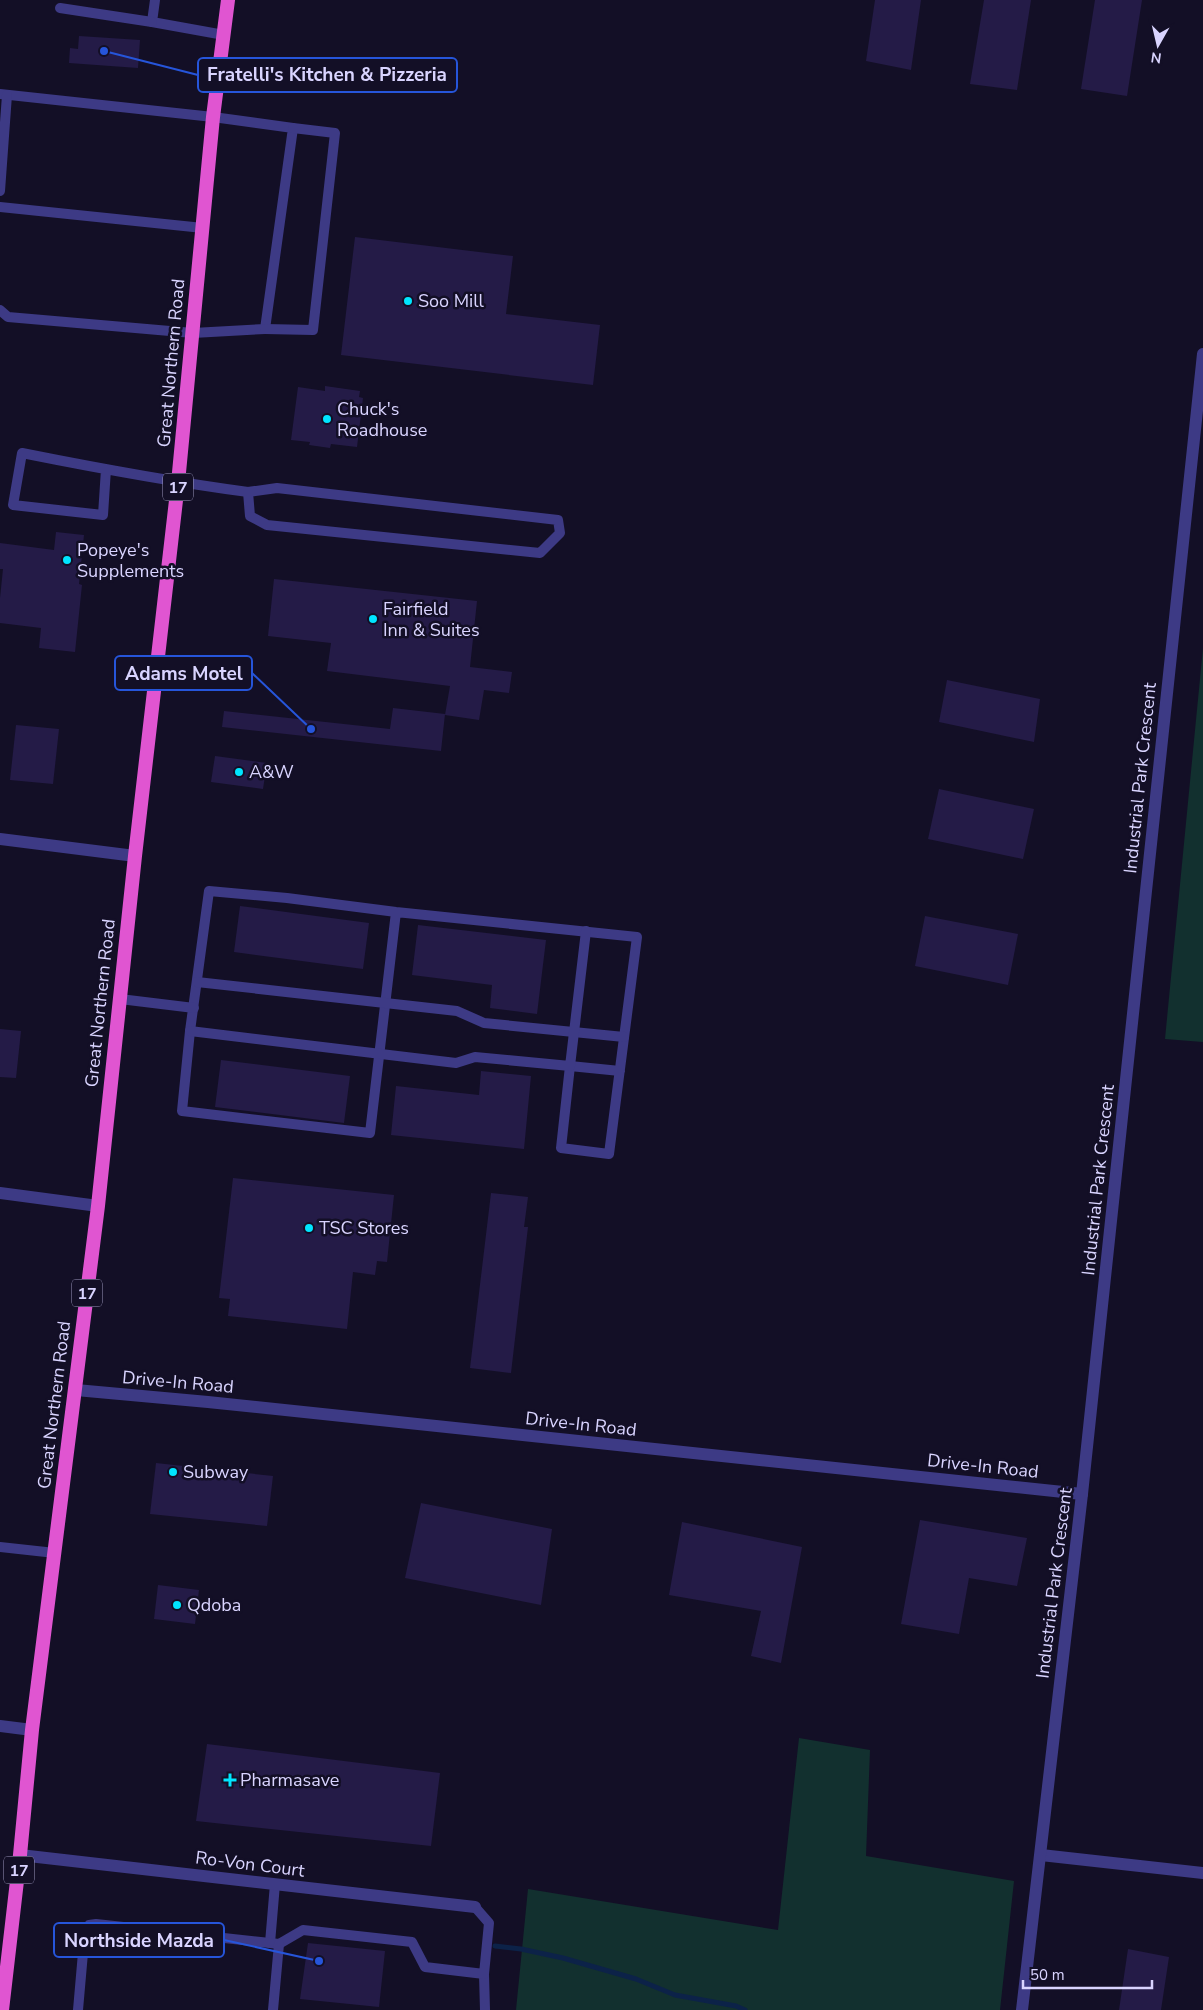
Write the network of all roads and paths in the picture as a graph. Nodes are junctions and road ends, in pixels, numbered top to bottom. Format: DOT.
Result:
graph roads {
  1 [pos="155,0"];
  2 [pos="228,0"];
  3 [pos="60,8"];
  4 [pos="152,22"];
  5 [pos="224,34"];
  6 [pos="3,94"];
  7 [pos="213,117"];
  8 [pos="293,128"];
  9 [pos="0,191"];
  10 [pos="0,207"];
  11 [pos="203,228"];
  12 [pos="0,310"];
  13 [pos="265,328"];
  14 [pos="193,333"];
  15 [pos="1203,354"];
  16 [pos="106,469"];
  17 [pos="178,483"];
  18 [pos="248,492"];
  19 [pos="0,839"];
  20 [pos="135,856"];
  21 [pos="396,912"];
  22 [pos="586,931"];
  23 [pos="197,982"];
  24 [pos="120,999"];
  25 [pos="385,1003"];
  26 [pos="194,1008"];
  27 [pos="190,1030"];
  28 [pos="574,1032"];
  29 [pos="624,1037"];
  30 [pos="379,1054"];
  31 [pos="570,1066"];
  32 [pos="620,1071"];
  33 [pos="0,1194"];
  34 [pos="98,1206"];
  35 [pos="76,1390"];
  36 [pos="1082,1494"];
  37 [pos="0,1547"];
  38 [pos="54,1553"];
  39 [pos="0,1726"];
  40 [pos="32,1730"];
  41 [pos="20,1855"];
  42 [pos="1040,1855"];
  43 [pos="1203,1873"];
  44 [pos="275,1884"];
  45 [pos="475,1907"];
  46 [pos="274,1944"];
  47 [pos="484,1974"];
  48 [pos="2,2010"];
  49 [pos="78,2010"];
  50 [pos="273,2010"];
  51 [pos="485,2010"];
  52 [pos="1022,2010"];
  1 -- 4 [label="lane"];
  2 -- 5 [label="highway, Great Northern Road / 17"];
  3 -- 4 [label="lane"];
  4 -- 5 [label="lane"];
  5 -- 7 [label="highway, Great Northern Road / 17"];
  6 -- 7 [label="lane"];
  6 -- 9 [label="lane"];
  7 -- 8 [label="lane"];
  7 -- 11 [label="highway, Great Northern Road / 17"];
  8 -- 13 [label="lane"];
  8 -- 13 [label="lane"];
  10 -- 11 [label="lane"];
  11 -- 14 [label="highway, Great Northern Road / 17"];
  12 -- 14 [label="lane"];
  13 -- 14 [label="lane"];
  14 -- 17 [label="highway, Great Northern Road / 17"];
  15 -- 36 [label="street, Industrial Park Crescent"];
  16 -- 16 [label="lane"];
  16 -- 17 [label="lane"];
  17 -- 18 [label="lane"];
  17 -- 20 [label="highway, Great Northern Road / 17"];
  18 -- 18 [label="lane"];
  19 -- 20 [label="street"];
  20 -- 24 [label="highway, Great Northern Road / 17"];
  21 -- 22 [label="lane"];
  21 -- 23 [label="lane"];
  21 -- 25 [label="lane"];
  22 -- 28 [label="lane"];
  22 -- 29 [label="lane"];
  23 -- 25 [label="lane"];
  23 -- 26 [label="lane"];
  24 -- 26 [label="lane"];
  24 -- 34 [label="highway, Great Northern Road / 17"];
  25 -- 28 [label="lane"];
  25 -- 30 [label="lane"];
  26 -- 27 [label="lane"];
  27 -- 30 [label="lane"];
  27 -- 30 [label="lane"];
  28 -- 29 [label="lane"];
  28 -- 31 [label="lane"];
  29 -- 32 [label="lane"];
  30 -- 31 [label="lane"];
  31 -- 32 [label="lane"];
  31 -- 32 [label="lane"];
  33 -- 34 [label="street"];
  34 -- 35 [label="highway, Great Northern Road / 17"];
  35 -- 36 [label="street, Drive-In Road"];
  35 -- 38 [label="highway, Great Northern Road / 17"];
  36 -- 42 [label="street, Industrial Park Crescent"];
  37 -- 38 [label="lane"];
  38 -- 40 [label="highway, Great Northern Road / 17"];
  39 -- 40 [label="street"];
  40 -- 41 [label="highway, Great Northern Road / 17"];
  41 -- 44 [label="street, Ro-Von Court"];
  41 -- 48 [label="highway, Great Northern Road / 17"];
  42 -- 43 [label="street"];
  42 -- 52 [label="street, Industrial Park Crescent"];
  44 -- 45 [label="street, Ro-Von Court"];
  44 -- 46 [label="lane"];
  45 -- 47 [label="lane"];
  46 -- 47 [label="lane"];
  46 -- 49 [label="lane"];
  46 -- 50 [label="lane"];
  47 -- 51 [label="lane"];
}
